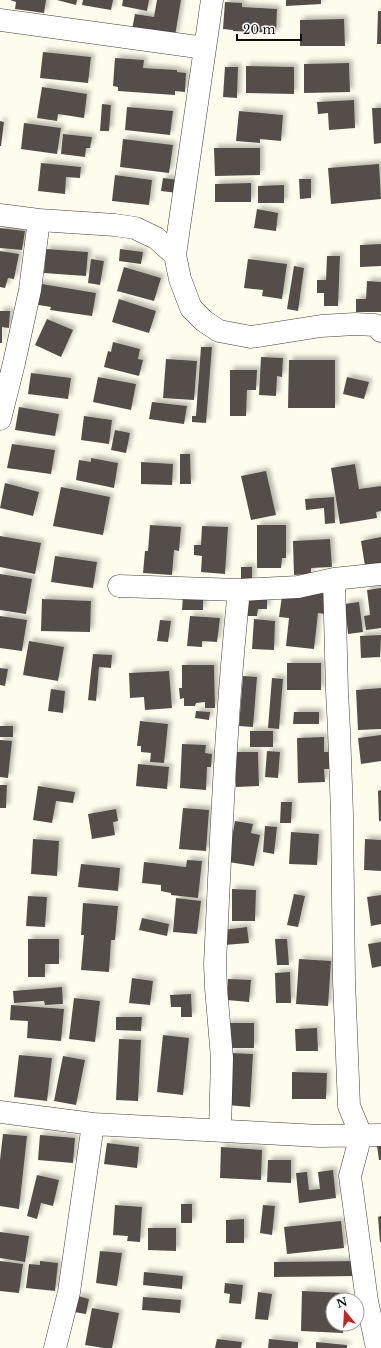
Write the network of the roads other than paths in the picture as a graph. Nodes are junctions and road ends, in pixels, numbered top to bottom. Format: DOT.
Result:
graph roads {
  1 [pos="212,0"];
  2 [pos="0,20"];
  3 [pos="205,48"];
  4 [pos="0,215"];
  5 [pos="39,220"];
  6 [pos="176,255"];
  7 [pos="381,331"];
  8 [pos="0,419"];
  9 [pos="381,574"];
  10 [pos="334,579"];
  11 [pos="119,586"];
  12 [pos="239,590"];
  13 [pos="0,1112"];
  14 [pos="93,1124"];
  15 [pos="220,1130"];
  16 [pos="371,1135"];
  17 [pos="55,1348"];
  18 [pos="377,1348"];
  1 -- 3 [label="street"];
  2 -- 3 [label="street"];
  3 -- 6 [label="street"];
  4 -- 5 [label="street"];
  5 -- 6 [label="street"];
  5 -- 8 [label="street"];
  6 -- 7 [label="street"];
  9 -- 10 [label="street"];
  10 -- 12 [label="street"];
  10 -- 16 [label="street"];
  11 -- 12 [label="street"];
  12 -- 15 [label="street"];
  13 -- 14 [label="street"];
  14 -- 15 [label="street"];
  14 -- 17 [label="street"];
  15 -- 16 [label="street"];
  16 -- 18 [label="street"];
}
